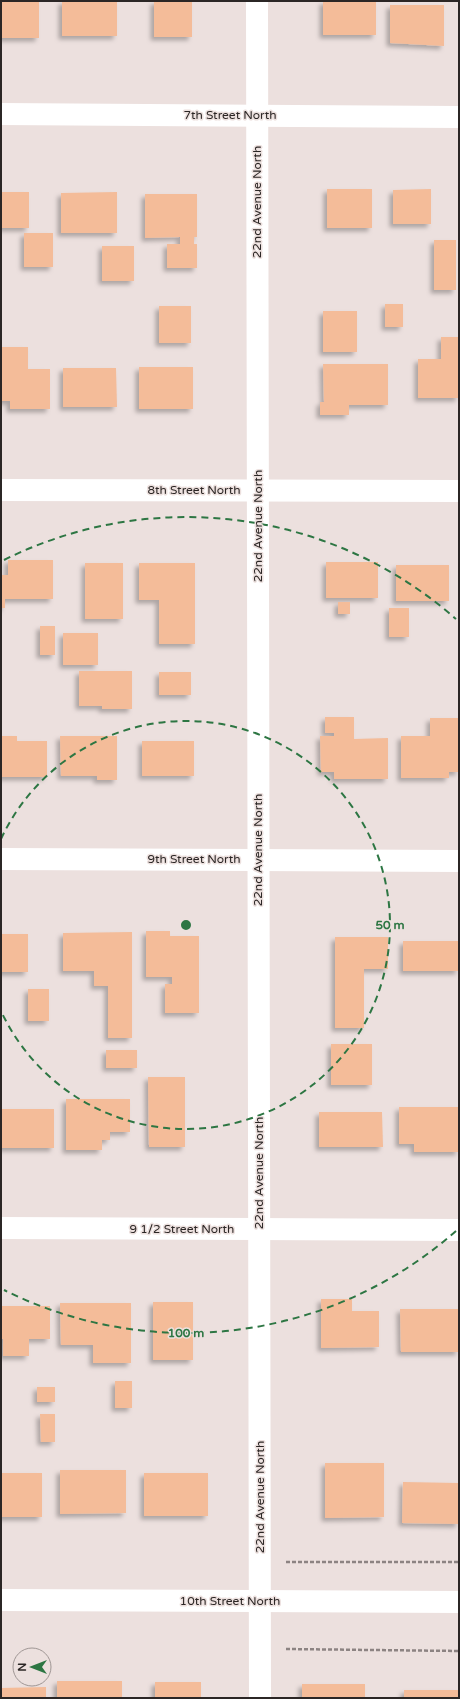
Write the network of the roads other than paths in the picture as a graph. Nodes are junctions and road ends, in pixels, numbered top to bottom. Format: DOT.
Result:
graph roads {
  1 [pos="257,1"];
  2 [pos="1,114"];
  3 [pos="257,116"];
  4 [pos="459,117"];
  5 [pos="1,490"];
  6 [pos="258,491"];
  7 [pos="459,491"];
  8 [pos="1,859"];
  9 [pos="258,859"];
  10 [pos="459,861"];
  11 [pos="1,1228"];
  12 [pos="259,1229"];
  13 [pos="459,1230"];
  14 [pos="1,1600"];
  15 [pos="260,1601"];
  16 [pos="459,1602"];
  17 [pos="260,1698"];
  1 -- 3 [label="street, 22nd Avenue North"];
  2 -- 3 [label="street, 7th Street North"];
  3 -- 4 [label="street, 7th Street North"];
  3 -- 6 [label="street, 22nd Avenue North"];
  5 -- 6 [label="street, 8th Street North"];
  6 -- 7 [label="street, 8th Street North"];
  6 -- 9 [label="street, 22nd Avenue North"];
  8 -- 9 [label="street, 9th Street North"];
  9 -- 10 [label="street, 9th Street North"];
  9 -- 12 [label="street, 22nd Avenue North"];
  11 -- 12 [label="street, 9 1/2 Street North"];
  12 -- 13 [label="street, 9 1/2 Street North"];
  12 -- 15 [label="street, 22nd Avenue North"];
  14 -- 15 [label="street, 10th Street North"];
  15 -- 16 [label="street, 10th Street North"];
  15 -- 17 [label="street, 22nd Avenue North"];
}
